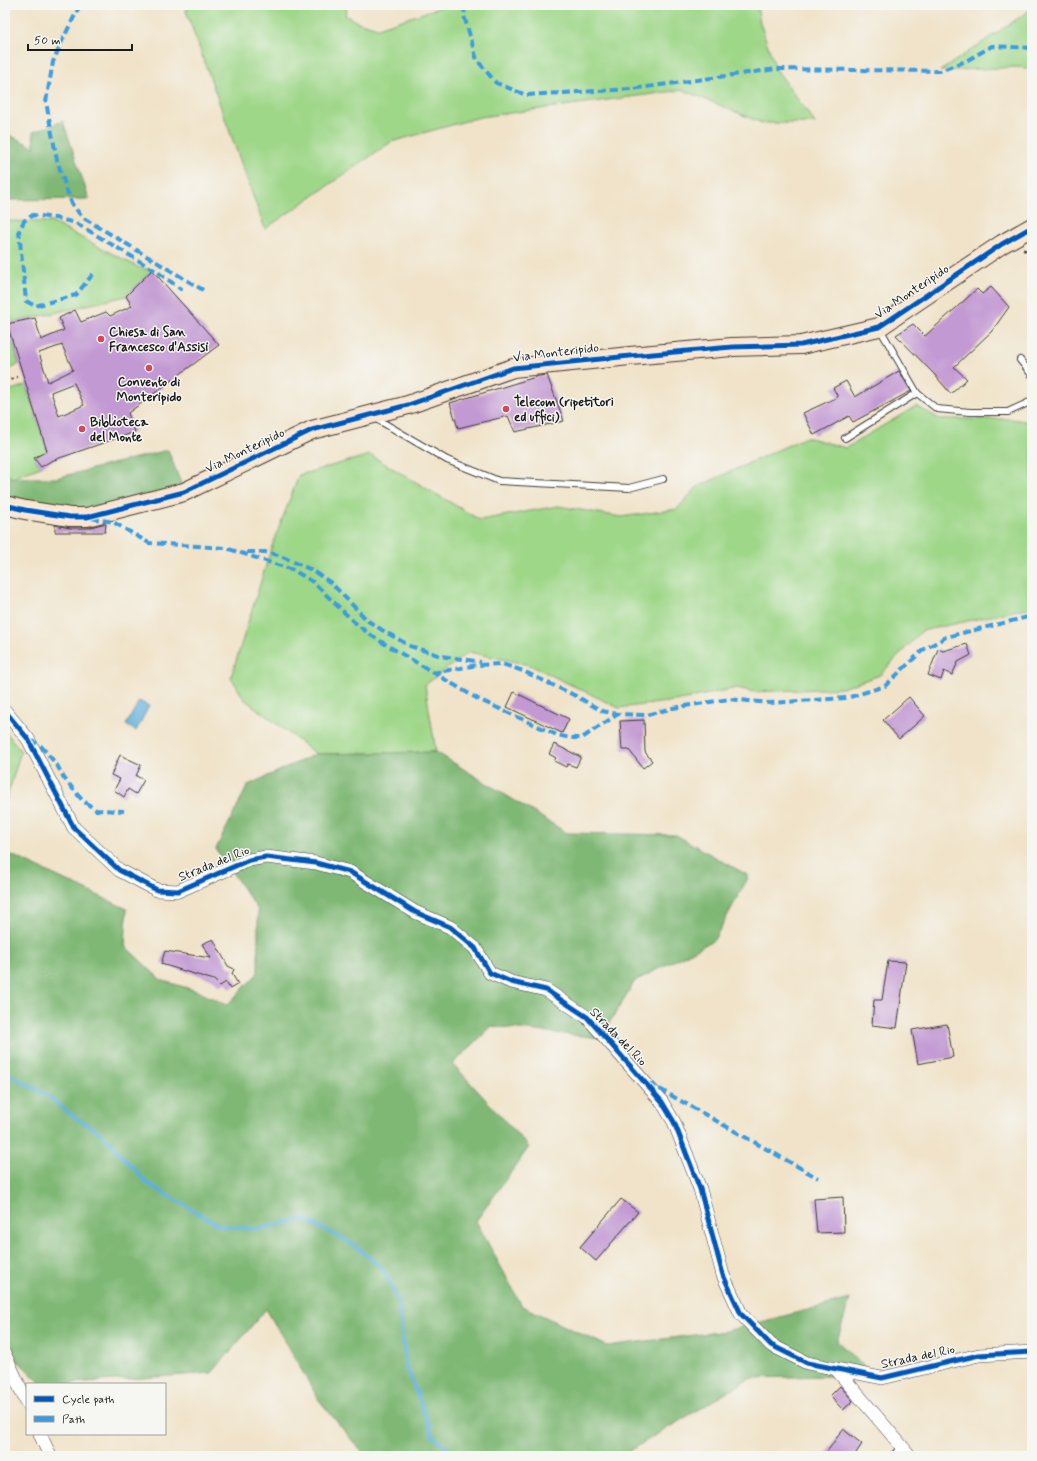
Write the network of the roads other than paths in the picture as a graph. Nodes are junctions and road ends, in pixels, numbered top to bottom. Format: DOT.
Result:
graph roads {
  1 [pos="1032,226"];
  2 [pos="879,328"];
  3 [pos="1020,360"];
  4 [pos="1032,375"];
  5 [pos="917,393"];
  6 [pos="1032,401"];
  7 [pos="370,415"];
  8 [pos="845,438"];
  9 [pos="663,479"];
  10 [pos="5,505"];
  11 [pos="5,712"];
  12 [pos="1032,1352"];
  13 [pos="5,1355"];
  14 [pos="836,1369"];
  15 [pos="26,1401"];
  16 [pos="40,1435"];
  17 [pos="906,1451"];
  18 [pos="50,1456"];
  19 [pos="893,1456"];
  1 -- 2 [label="street, Via Monteripido"];
  2 -- 5 [label="lane"];
  2 -- 7 [label="street, Via Monteripido"];
  3 -- 4 [label="lane"];
  5 -- 6 [label="lane"];
  5 -- 8 [label="lane"];
  7 -- 9 [label="lane"];
  7 -- 10 [label="street, Via Monteripido"];
  11 -- 14 [label="street, Strada del Rio"];
  12 -- 14 [label="street, Strada del Rio"];
  13 -- 15 [label="street"];
  14 -- 17 [label="street"];
  16 -- 18 [label="street"];
  17 -- 19 [label="lane"];
}
